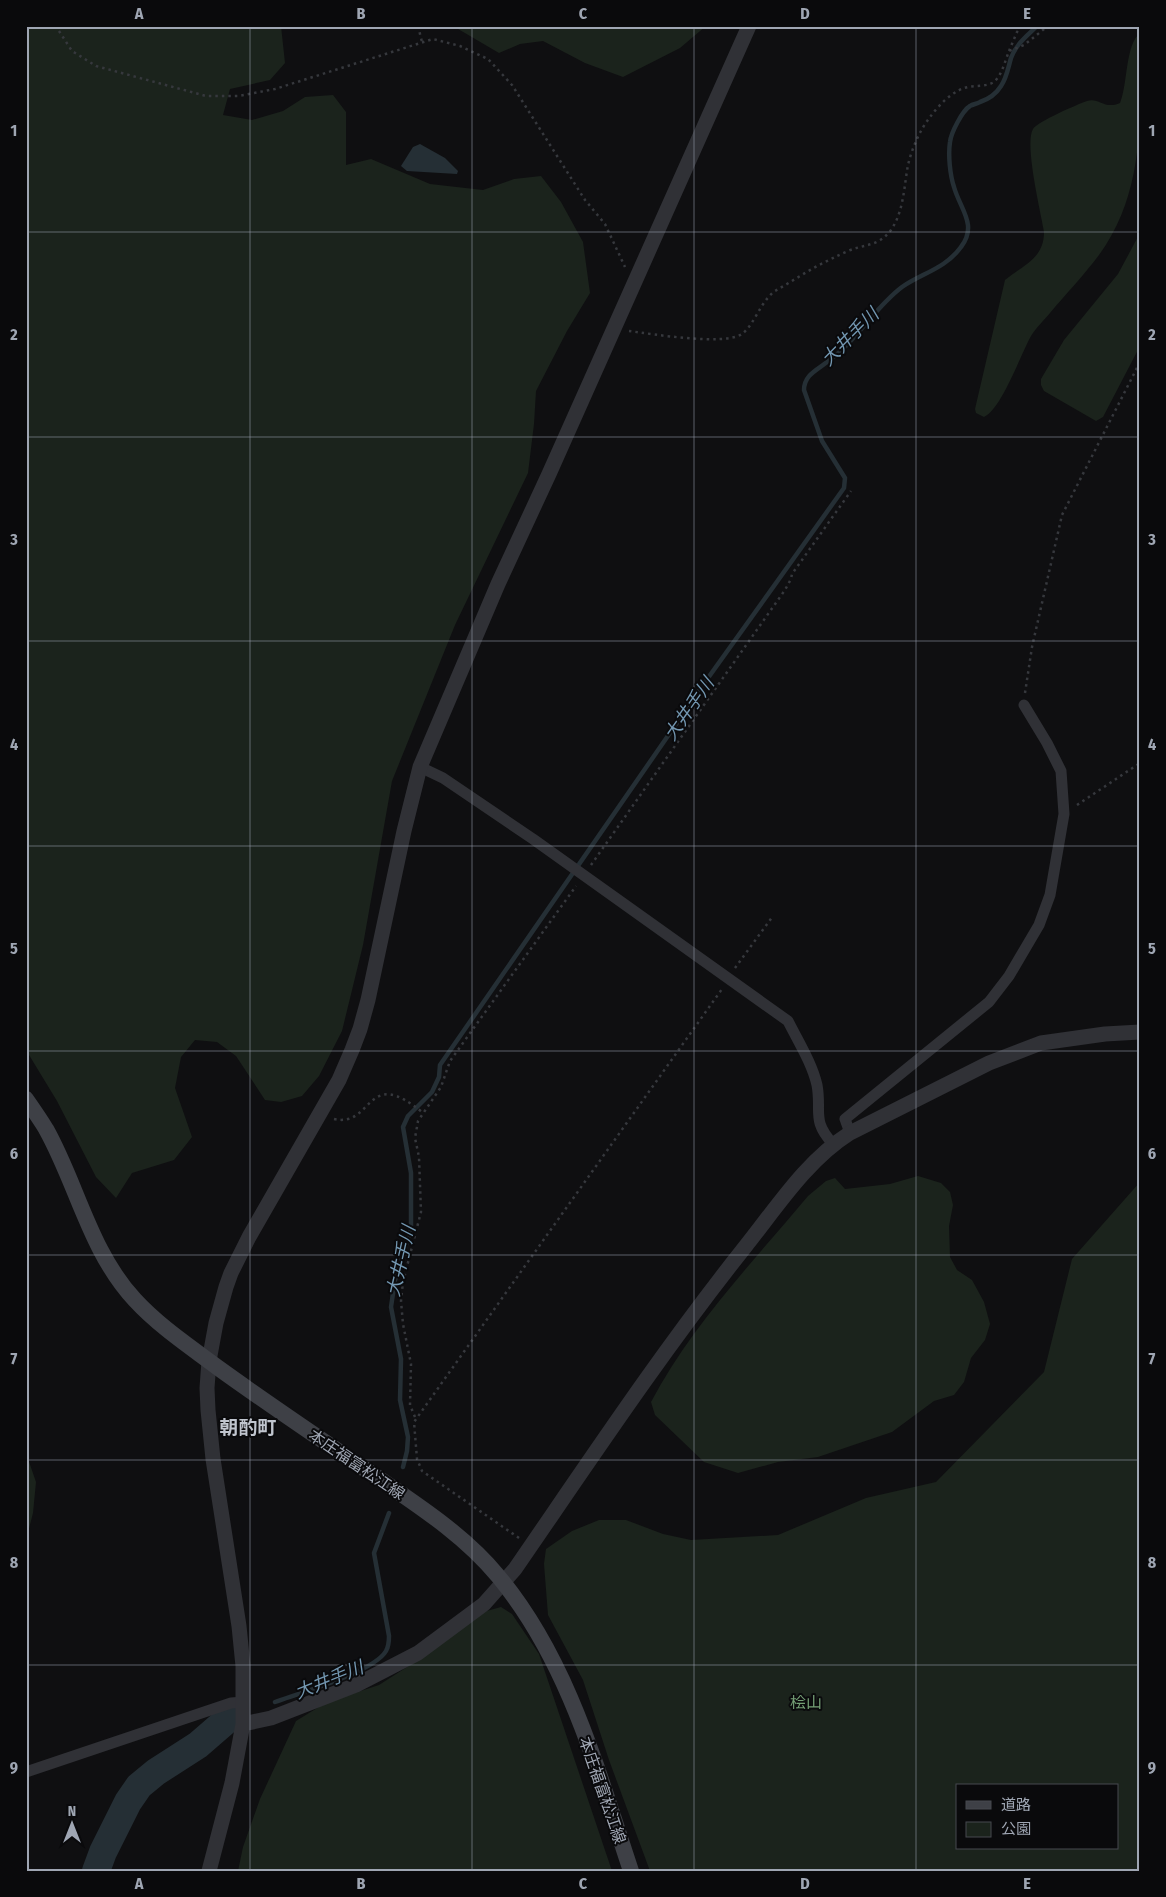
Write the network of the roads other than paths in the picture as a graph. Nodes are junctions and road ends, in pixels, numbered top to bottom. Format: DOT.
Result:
graph roads {
  1 [pos="749,26"];
  2 [pos="1024,705"];
  3 [pos="420,767"];
  4 [pos="1140,1032"];
  5 [pos="26,1099"];
  6 [pos="850,1134"];
  7 [pos="833,1144"];
  8 [pos="209,1361"];
  9 [pos="244,1702"];
  10 [pos="243,1724"];
  11 [pos="26,1772"];
  12 [pos="209,1871"];
  13 [pos="631,1871"];
  1 -- 3 [label="street"];
  2 -- 6 [label="street"];
  3 -- 7 [label="street"];
  3 -- 8 [label="street"];
  4 -- 6 [label="street"];
  5 -- 8 [label="main road, 本庄福富松江線"];
  6 -- 7 [label="street"];
  7 -- 10 [label="street"];
  8 -- 9 [label="street"];
  8 -- 13 [label="main road, 本庄福富松江線"];
  9 -- 10 [label="street"];
  9 -- 11 [label="street"];
  10 -- 12 [label="street"];
}
